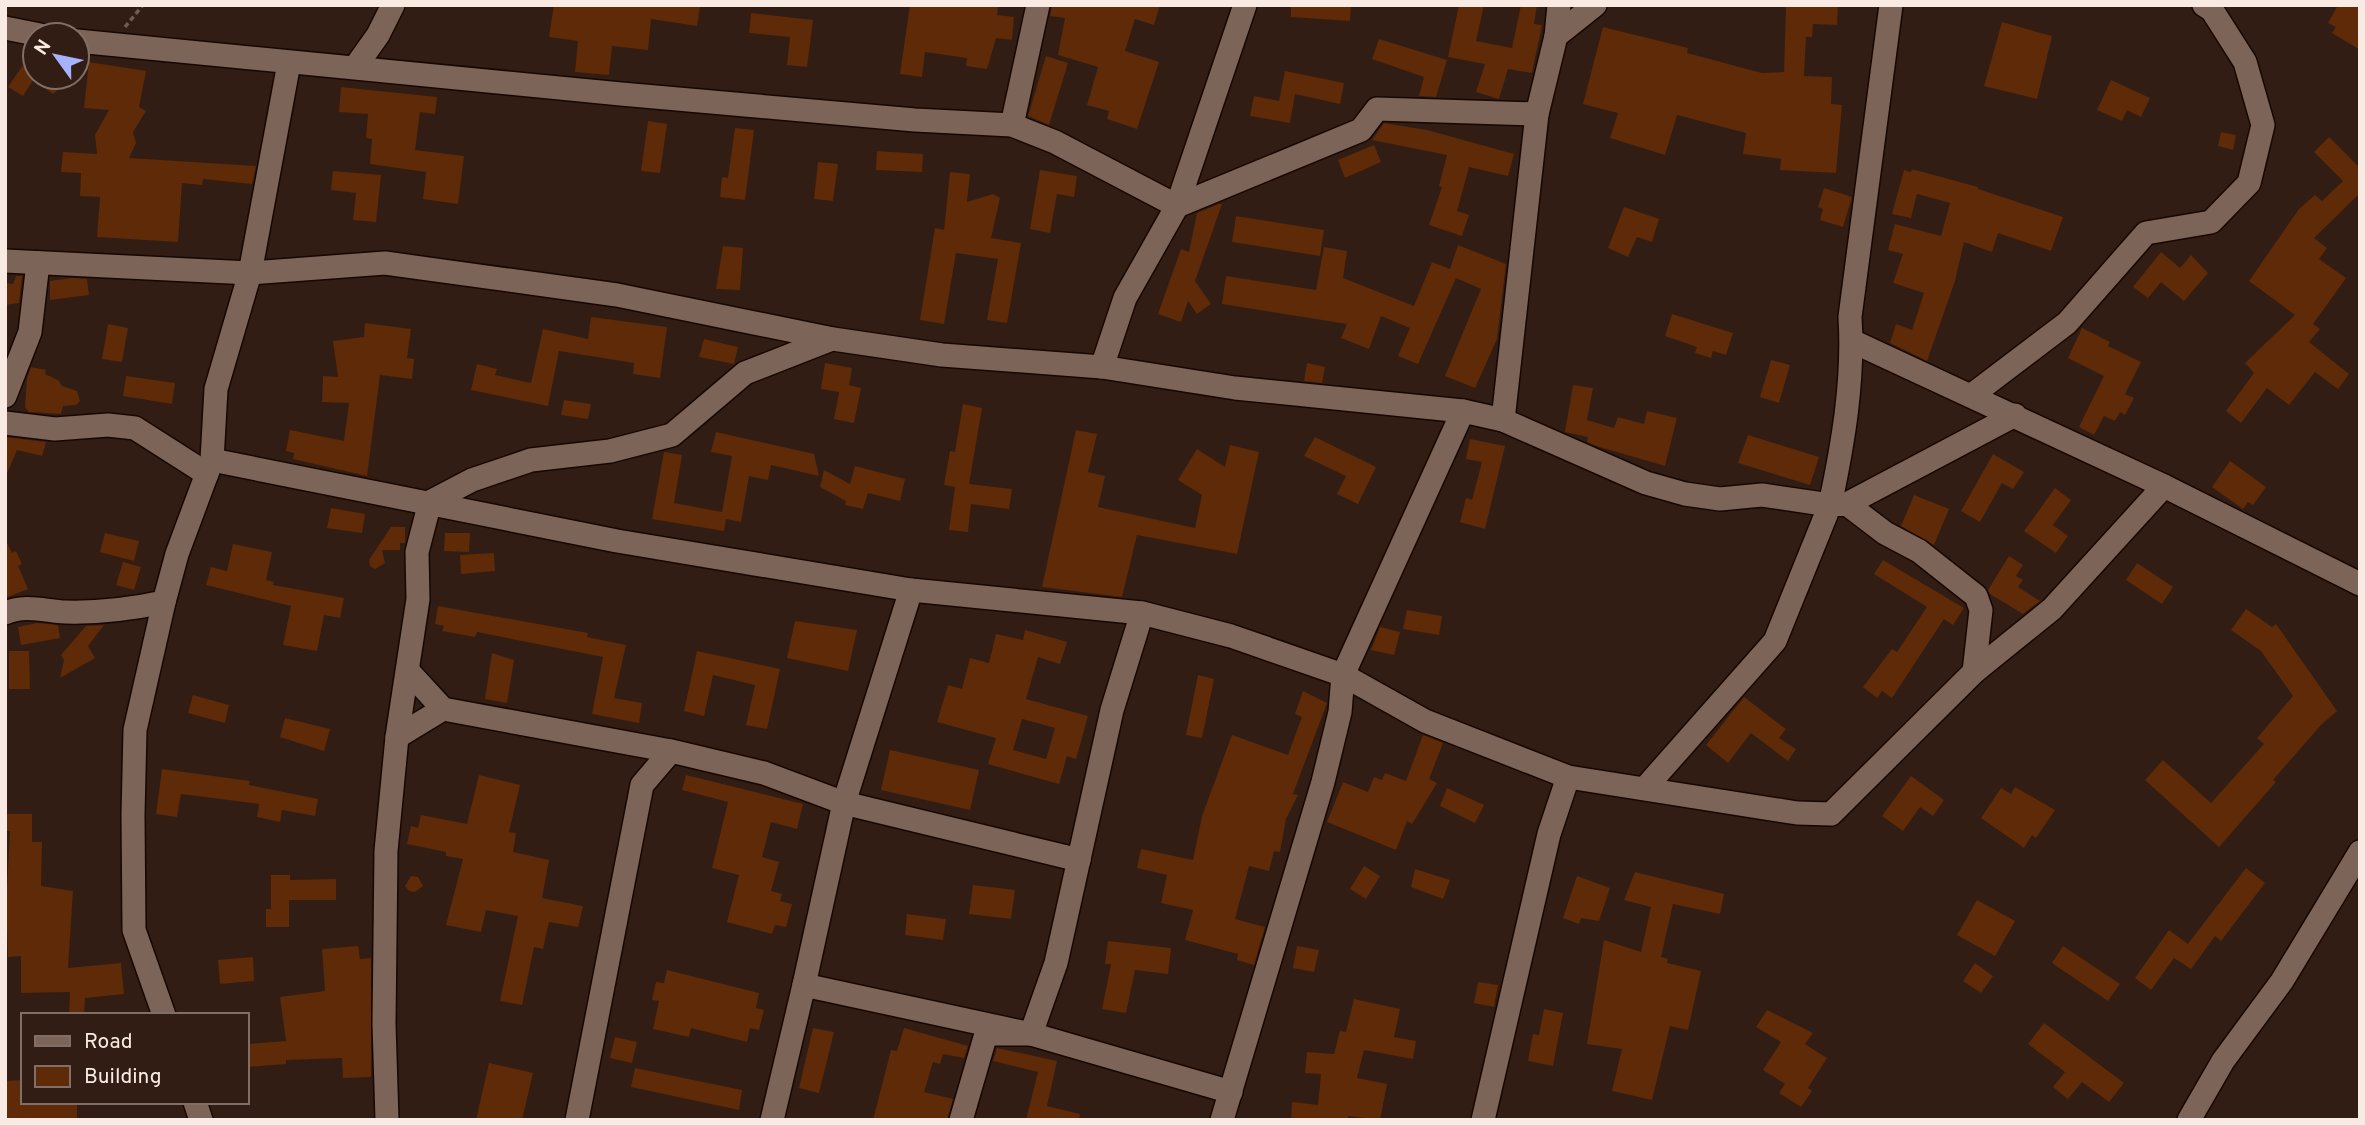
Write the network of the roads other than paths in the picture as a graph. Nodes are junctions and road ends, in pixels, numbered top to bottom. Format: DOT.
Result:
graph roads {
  1 [pos="393,5"];
  2 [pos="1038,5"];
  3 [pos="1245,5"];
  4 [pos="1559,5"];
  5 [pos="1595,5"];
  6 [pos="2204,5"];
  7 [pos="1896,9"];
  8 [pos="1556,36"];
  9 [pos="91,42"];
  10 [pos="289,63"];
  11 [pos="356,66"];
  12 [pos="1536,114"];
  13 [pos="1012,125"];
  14 [pos="1177,206"];
  15 [pos="5,261"];
  16 [pos="38,263"];
  17 [pos="250,274"];
  18 [pos="833,339"];
  19 [pos="1852,341"];
  20 [pos="1102,367"];
  21 [pos="1972,395"];
  22 [pos="5,396"];
  23 [pos="1463,411"];
  24 [pos="2015,415"];
  25 [pos="1503,419"];
  26 [pos="5,423"];
  27 [pos="209,467"];
  28 [pos="2164,486"];
  29 [pos="430,502"];
  30 [pos="1838,505"];
  31 [pos="2360,584"];
  32 [pos="911,590"];
  33 [pos="164,602"];
  34 [pos="5,612"];
  35 [pos="1142,613"];
  36 [pos="408,671"];
  37 [pos="1974,672"];
  38 [pos="1343,675"];
  39 [pos="443,709"];
  40 [pos="397,737"];
  41 [pos="671,751"];
  42 [pos="1568,777"];
  43 [pos="1646,787"];
  44 [pos="844,803"];
  45 [pos="2360,852"];
  46 [pos="1079,860"];
  47 [pos="804,985"];
  48 [pos="163,1013"];
  49 [pos="1031,1034"];
  50 [pos="1231,1092"];
  51 [pos="387,1120"];
  52 [pos="577,1120"];
  53 [pos="772,1120"];
  54 [pos="961,1120"];
  55 [pos="1222,1120"];
  56 [pos="1483,1120"];
  57 [pos="2189,1120"];
  1 -- 11 [label="street"];
  2 -- 13 [label="street"];
  3 -- 14 [label="street"];
  4 -- 8 [label="street"];
  5 -- 8 [label="street"];
  6 -- 21 [label="street"];
  7 -- 19 [label="street"];
  8 -- 12 [label="street"];
  9 -- 10 [label="street"];
  10 -- 11 [label="street"];
  10 -- 17 [label="street"];
  11 -- 13 [label="street"];
  12 -- 14 [label="street"];
  12 -- 25 [label="street"];
  13 -- 14 [label="street"];
  14 -- 20 [label="street"];
  15 -- 16 [label="street"];
  16 -- 17 [label="street"];
  16 -- 22 [label="street"];
  17 -- 18 [label="street"];
  17 -- 27 [label="street"];
  18 -- 20 [label="street"];
  18 -- 29 [label="street"];
  19 -- 21 [label="street"];
  19 -- 30 [label="street"];
  20 -- 23 [label="street"];
  21 -- 24 [label="street"];
  23 -- 25 [label="street"];
  23 -- 38 [label="street"];
  24 -- 28 [label="street"];
  24 -- 30 [label="street"];
  25 -- 30 [label="street"];
  26 -- 27 [label="street"];
  27 -- 29 [label="street"];
  27 -- 33 [label="street"];
  28 -- 31 [label="street"];
  28 -- 37 [label="street"];
  29 -- 32 [label="street"];
  29 -- 36 [label="street"];
  30 -- 37 [label="street"];
  30 -- 43 [label="street"];
  32 -- 35 [label="street"];
  32 -- 44 [label="street"];
  33 -- 34 [label="street"];
  33 -- 48 [label="street"];
  35 -- 38 [label="street"];
  35 -- 46 [label="street"];
  36 -- 39 [label="street"];
  36 -- 40 [label="street"];
  37 -- 43 [label="street"];
  38 -- 42 [label="street"];
  38 -- 50 [label="street"];
  39 -- 40 [label="street"];
  39 -- 41 [label="street"];
  40 -- 51 [label="street"];
  41 -- 44 [label="street"];
  41 -- 52 [label="street"];
  42 -- 43 [label="street"];
  42 -- 56 [label="street"];
  44 -- 46 [label="street"];
  44 -- 47 [label="street"];
  45 -- 57 [label="street"];
  46 -- 49 [label="street"];
  47 -- 49 [label="street"];
  47 -- 53 [label="street"];
  49 -- 50 [label="street"];
  49 -- 54 [label="street"];
  50 -- 55 [label="street"];
}
